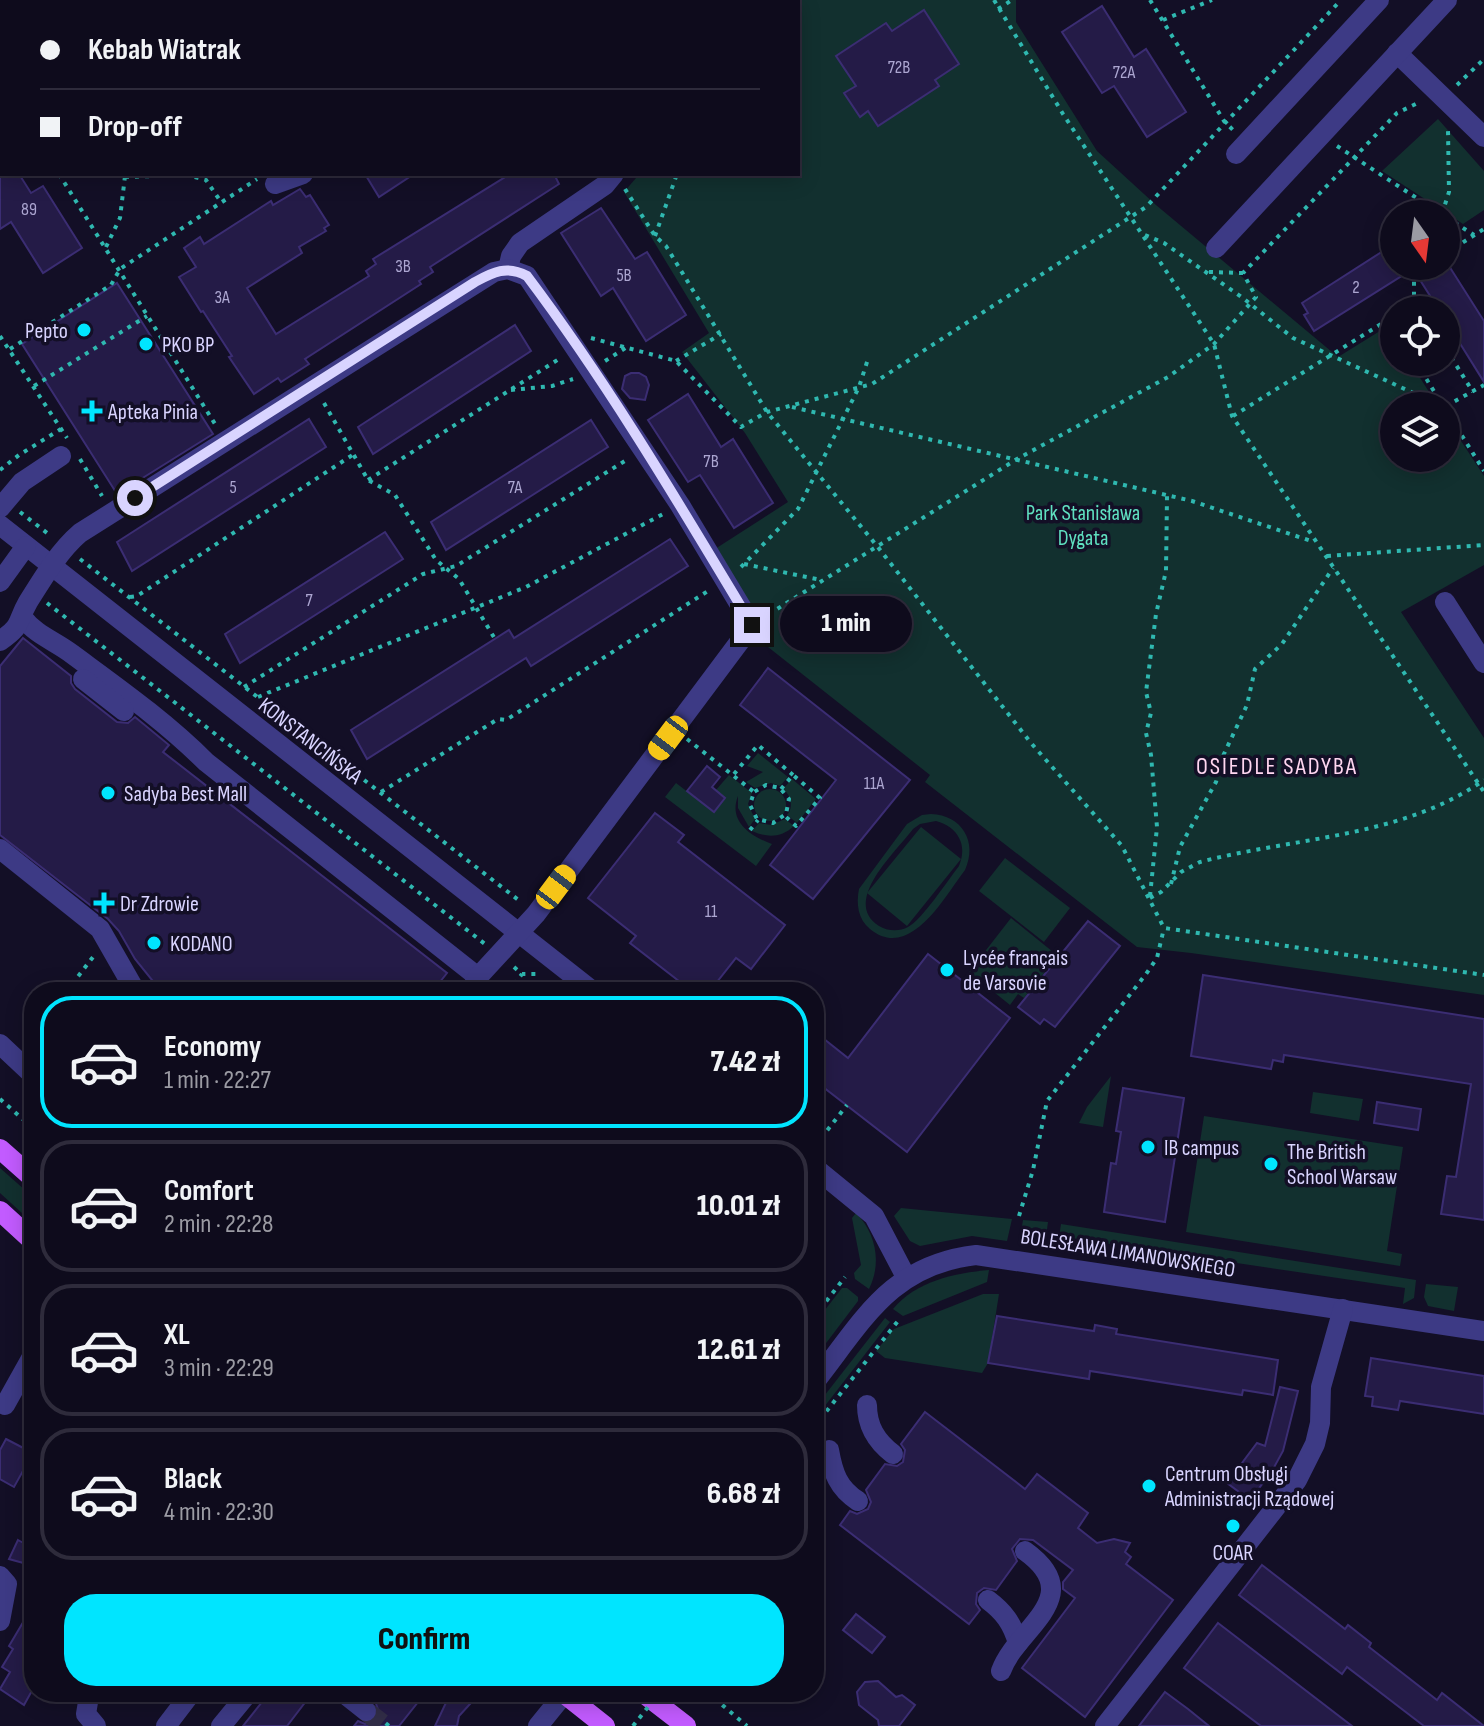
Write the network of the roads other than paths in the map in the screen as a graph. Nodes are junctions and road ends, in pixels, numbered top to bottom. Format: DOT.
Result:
graph roads {
  1 [pos="1379,0"];
  2 [pos="1447,0"];
  3 [pos="1391,60"];
  4 [pos="1484,137"];
  5 [pos="1241,148"];
  6 [pos="289,176"];
  7 [pos="614,176"];
  8 [pos="269,179"];
  9 [pos="1216,248"];
  10 [pos="508,269"];
  11 [pos="68,448"];
  12 [pos="2,504"];
  13 [pos="0,525"];
  14 [pos="26,546"];
  15 [pos="53,566"];
  16 [pos="0,582"];
  17 [pos="1445,602"];
  18 [pos="23,618"];
  19 [pos="45,639"];
  20 [pos="0,641"];
  21 [pos="1484,663"];
  22 [pos="124,711"];
  23 [pos="0,849"];
  24 [pos="520,934"];
  25 [pos="130,982"];
  26 [pos="472,982"];
  27 [pos="476,982"];
  28 [pos="581,982"];
  29 [pos="0,1044"];
  30 [pos="24,1067"];
  31 [pos="5,1153"];
  32 [pos="24,1160"];
  33 [pos="24,1170"];
  34 [pos="824,1175"];
  35 [pos="0,1211"];
  36 [pos="24,1233"];
  37 [pos="906,1277"];
  38 [pos="1343,1309"];
  39 [pos="1484,1331"];
  40 [pos="824,1370"];
  41 [pos="24,1371"];
  42 [pos="5,1405"];
  43 [pos="867,1405"];
  44 [pos="829,1450"];
  45 [pos="893,1454"];
  46 [pos="858,1501"];
  47 [pos="1025,1551"];
  48 [pos="0,1576"];
  49 [pos="988,1600"];
  50 [pos="0,1621"];
  51 [pos="1018,1643"];
  52 [pos="1001,1671"];
  53 [pos="88,1702"];
  54 [pos="184,1702"];
  55 [pos="241,1702"];
  56 [pos="355,1702"];
  57 [pos="556,1702"];
  58 [pos="574,1702"];
  59 [pos="658,1702"];
  60 [pos="366,1711"];
  61 [pos="96,1726"];
  62 [pos="166,1726"];
  63 [pos="221,1726"];
  64 [pos="538,1726"];
  65 [pos="605,1726"];
  66 [pos="686,1726"];
  67 [pos="1105,1726"];
  1 -- 5 [label="street"];
  2 -- 3 [label="street"];
  3 -- 4 [label="street"];
  3 -- 9 [label="street"];
  6 -- 8 [label="street"];
  7 -- 10 [label="street"];
  10 -- 15 [label="street"];
  10 -- 24 [label="street"];
  11 -- 12 [label="street"];
  13 -- 14 [label="street, KONSTANCIŃSKA"];
  14 -- 15 [label="street, KONSTANCIŃSKA"];
  14 -- 16 [label="street"];
  15 -- 18 [label="street"];
  15 -- 24 [label="street, KONSTANCIŃSKA"];
  17 -- 21 [label="street"];
  18 -- 19 [label="street"];
  18 -- 20 [label="street"];
  19 -- 22 [label="street"];
  19 -- 26 [label="street"];
  23 -- 25 [label="street"];
  24 -- 27 [label="street"];
  24 -- 28 [label="street, KONSTANCIŃSKA"];
  29 -- 30 [label="street"];
  31 -- 32 [label="street"];
  31 -- 33 [label="main road"];
  34 -- 37 [label="street"];
  35 -- 36 [label="main road"];
  37 -- 38 [label="street, BOLESŁAWA LIMANOWSKIEGO"];
  37 -- 40 [label="street, BOLESŁAWA LIMANOWSKIEGO"];
  38 -- 39 [label="street, BOLESŁAWA LIMANOWSKIEGO"];
  38 -- 67 [label="street"];
  41 -- 42 [label="street"];
  43 -- 45 [label="street"];
  44 -- 46 [label="street"];
  47 -- 51 [label="street"];
  48 -- 50 [label="street"];
  49 -- 51 [label="street"];
  51 -- 52 [label="street"];
  53 -- 61 [label="street"];
  54 -- 62 [label="street"];
  55 -- 63 [label="street"];
  56 -- 60 [label="street"];
  57 -- 64 [label="street"];
  58 -- 65 [label="main road"];
  59 -- 66 [label="main road"];
}
